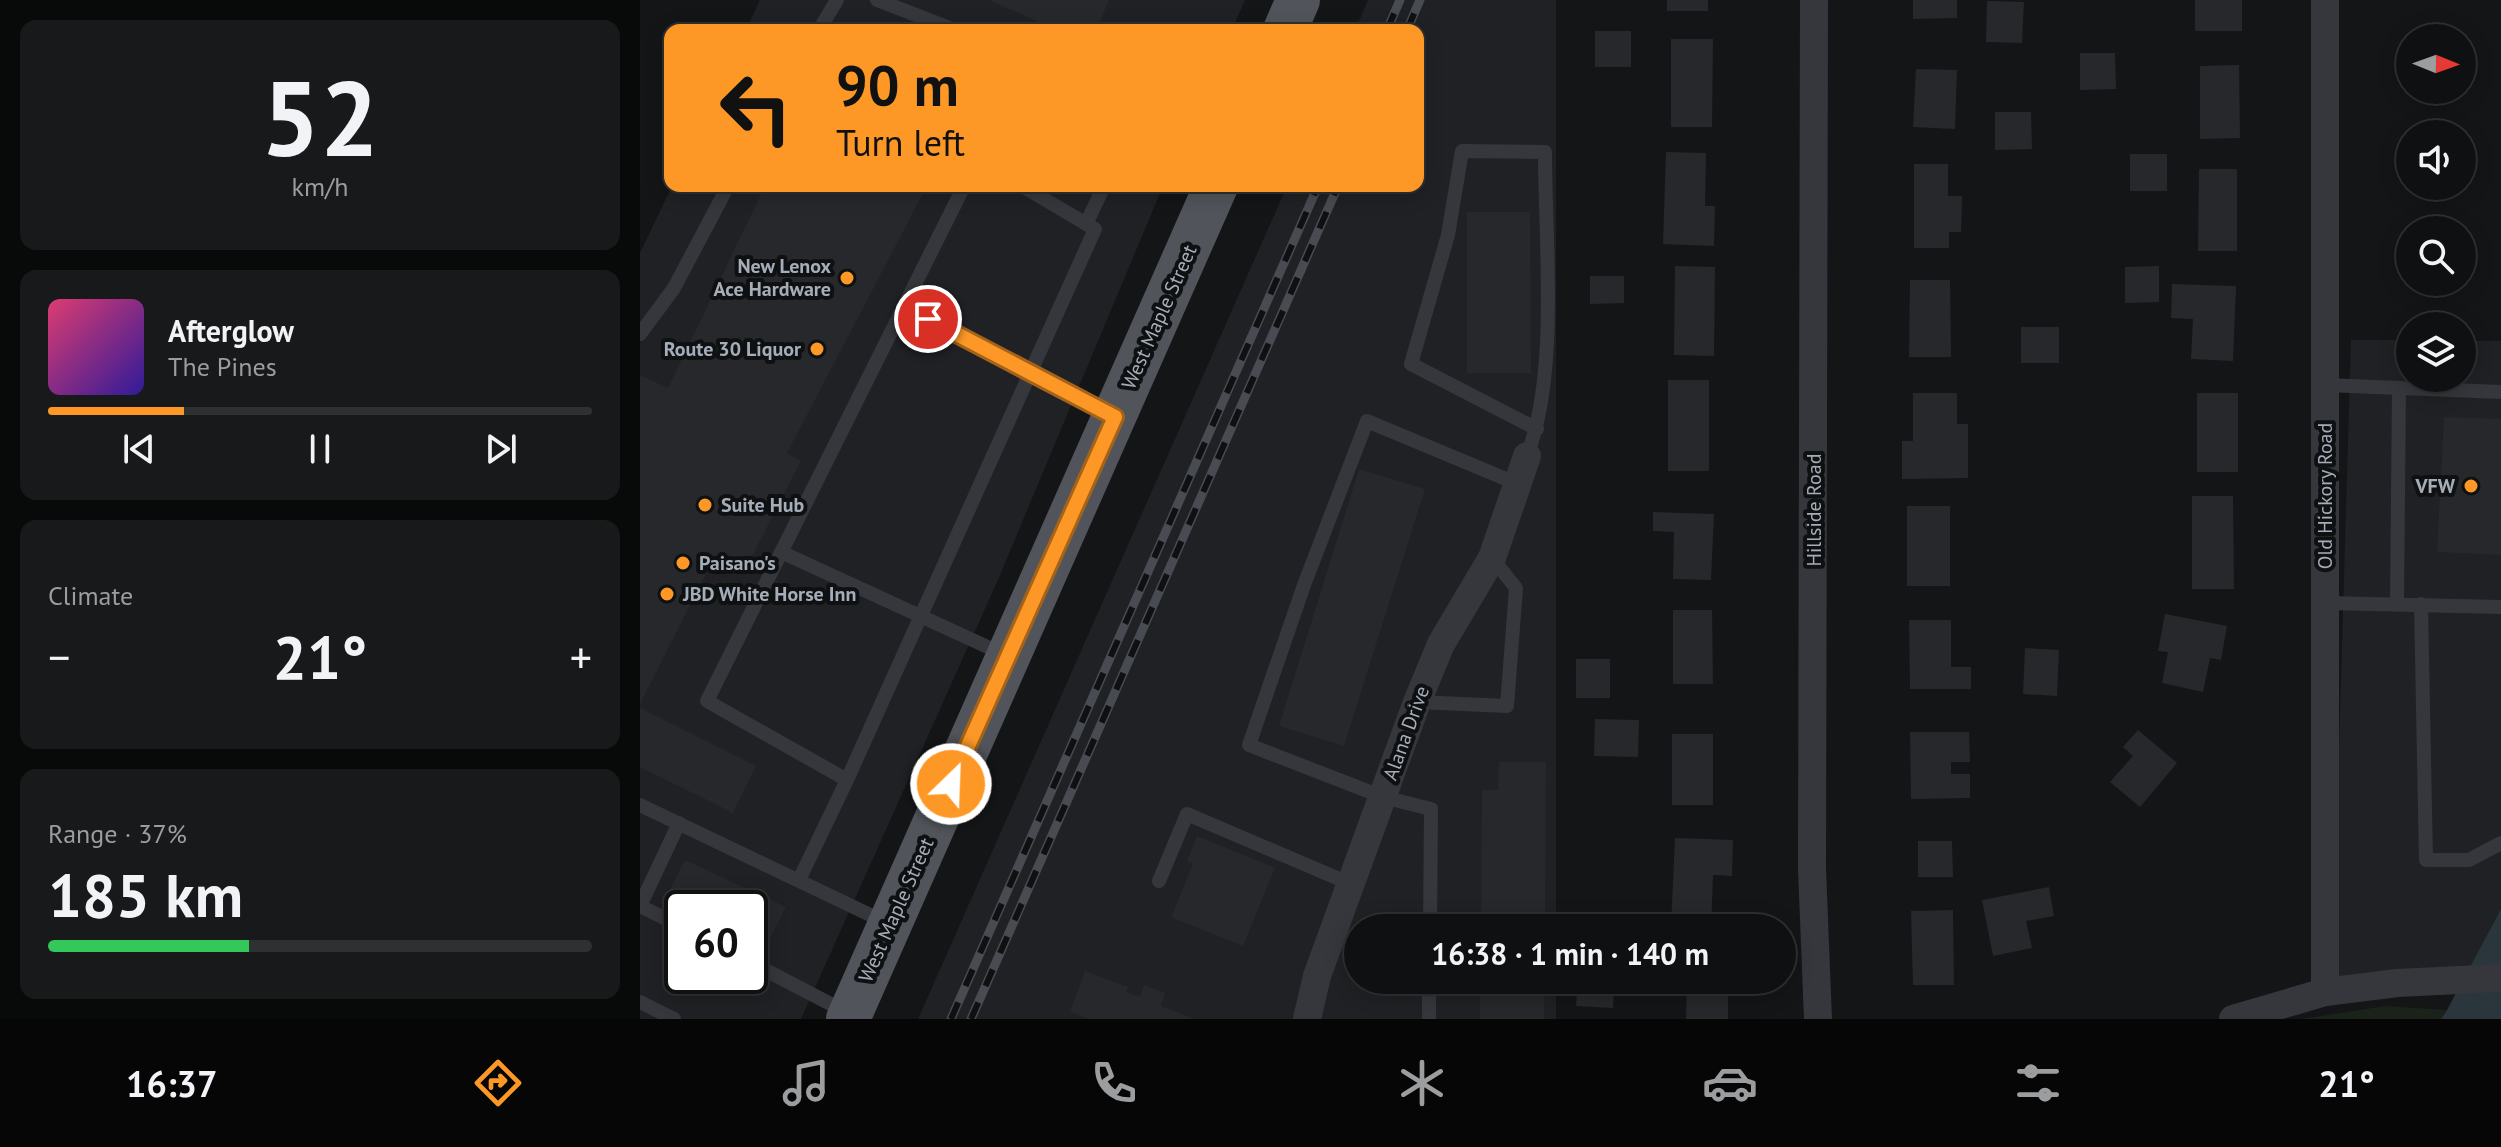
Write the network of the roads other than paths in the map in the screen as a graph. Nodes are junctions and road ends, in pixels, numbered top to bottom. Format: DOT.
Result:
graph roads {
  1 [pos="837,0"];
  2 [pos="877,0"];
  3 [pos="1298,0"];
  4 [pos="1814,0"];
  5 [pos="2325,0"];
  6 [pos="823,24"];
  7 [pos="939,24"];
  8 [pos="1288,24"];
  9 [pos="725,192"];
  10 [pos="961,192"];
  11 [pos="1032,192"];
  12 [pos="1101,192"];
  13 [pos="1213,192"];
  14 [pos="1086,224"];
  15 [pos="903,307"];
  16 [pos="640,334"];
  17 [pos="1030,374"];
  18 [pos="2325,385"];
  19 [pos="2396,388"];
  20 [pos="2476,391"];
  21 [pos="2399,392"];
  22 [pos="2501,392"];
  23 [pos="1115,417"];
  24 [pos="1537,429"];
  25 [pos="1527,456"];
  26 [pos="1518,484"];
  27 [pos="781,552"];
  28 [pos="1492,558"];
  29 [pos="2326,603"];
  30 [pos="2397,603"];
  31 [pos="2421,604"];
  32 [pos="2501,607"];
  33 [pos="921,616"];
  34 [pos="1008,656"];
  35 [pos="1417,702"];
  36 [pos="847,780"];
  37 [pos="1383,797"];
  38 [pos="640,805"];
  39 [pos="679,823"];
  40 [pos="2501,843"];
  41 [pos="799,880"];
  42 [pos="1159,881"];
  43 [pos="1351,884"];
  44 [pos="1430,914"];
  45 [pos="664,918"];
  46 [pos="889,924"];
  47 [pos="768,972"];
  48 [pos="2501,978"];
  49 [pos="2325,992"];
  50 [pos="1429,994"];
  51 [pos="640,1002"];
  52 [pos="849,1016"];
  53 [pos="674,1019"];
  54 [pos="1307,1019"];
  55 [pos="1429,1019"];
  56 [pos="1818,1019"];
  57 [pos="2233,1019"];
  1 -- 6 [label="lane"];
  2 -- 7 [label="lane"];
  3 -- 8 [label="main road"];
  4 -- 56 [label="street, Hillside Road"];
  5 -- 18 [label="street, Old Hickory Road"];
  9 -- 16 [label="lane"];
  10 -- 15 [label="lane"];
  11 -- 14 [label="lane"];
  12 -- 14 [label="lane"];
  13 -- 23 [label="main road, West Maple Street"];
  14 -- 17 [label="lane"];
  15 -- 17 [label="lane"];
  15 -- 27 [label="lane"];
  17 -- 23 [label="lane"];
  17 -- 33 [label="lane"];
  18 -- 19 [label="lane"];
  18 -- 29 [label="street, Old Hickory Road"];
  20 -- 22 [label="lane"];
  21 -- 30 [label="lane"];
  23 -- 34 [label="main road, West Maple Street"];
  24 -- 24 [label="lane"];
  24 -- 25 [label="lane"];
  25 -- 26 [label="street, Alana Drive"];
  26 -- 28 [label="street, Alana Drive"];
  26 -- 37 [label="lane"];
  27 -- 33 [label="lane"];
  27 -- 36 [label="lane"];
  28 -- 35 [label="street, Alana Drive"];
  28 -- 35 [label="lane"];
  29 -- 30 [label="lane"];
  29 -- 49 [label="street, Old Hickory Road"];
  30 -- 31 [label="lane"];
  31 -- 32 [label="lane"];
  31 -- 40 [label="lane"];
  33 -- 34 [label="lane"];
  33 -- 36 [label="lane"];
  34 -- 46 [label="main road, West Maple Street"];
  35 -- 37 [label="street, Alana Drive"];
  36 -- 41 [label="lane"];
  37 -- 43 [label="street, Alana Drive"];
  37 -- 44 [label="lane"];
  38 -- 39 [label="lane"];
  39 -- 41 [label="lane"];
  39 -- 45 [label="lane"];
  41 -- 46 [label="lane"];
  42 -- 43 [label="lane"];
  43 -- 54 [label="street, Alana Drive"];
  46 -- 52 [label="main road, West Maple Street"];
  47 -- 52 [label="lane"];
  48 -- 49 [label="street"];
  49 -- 57 [label="street"];
  50 -- 55 [label="lane"];
  51 -- 53 [label="lane"];
}
